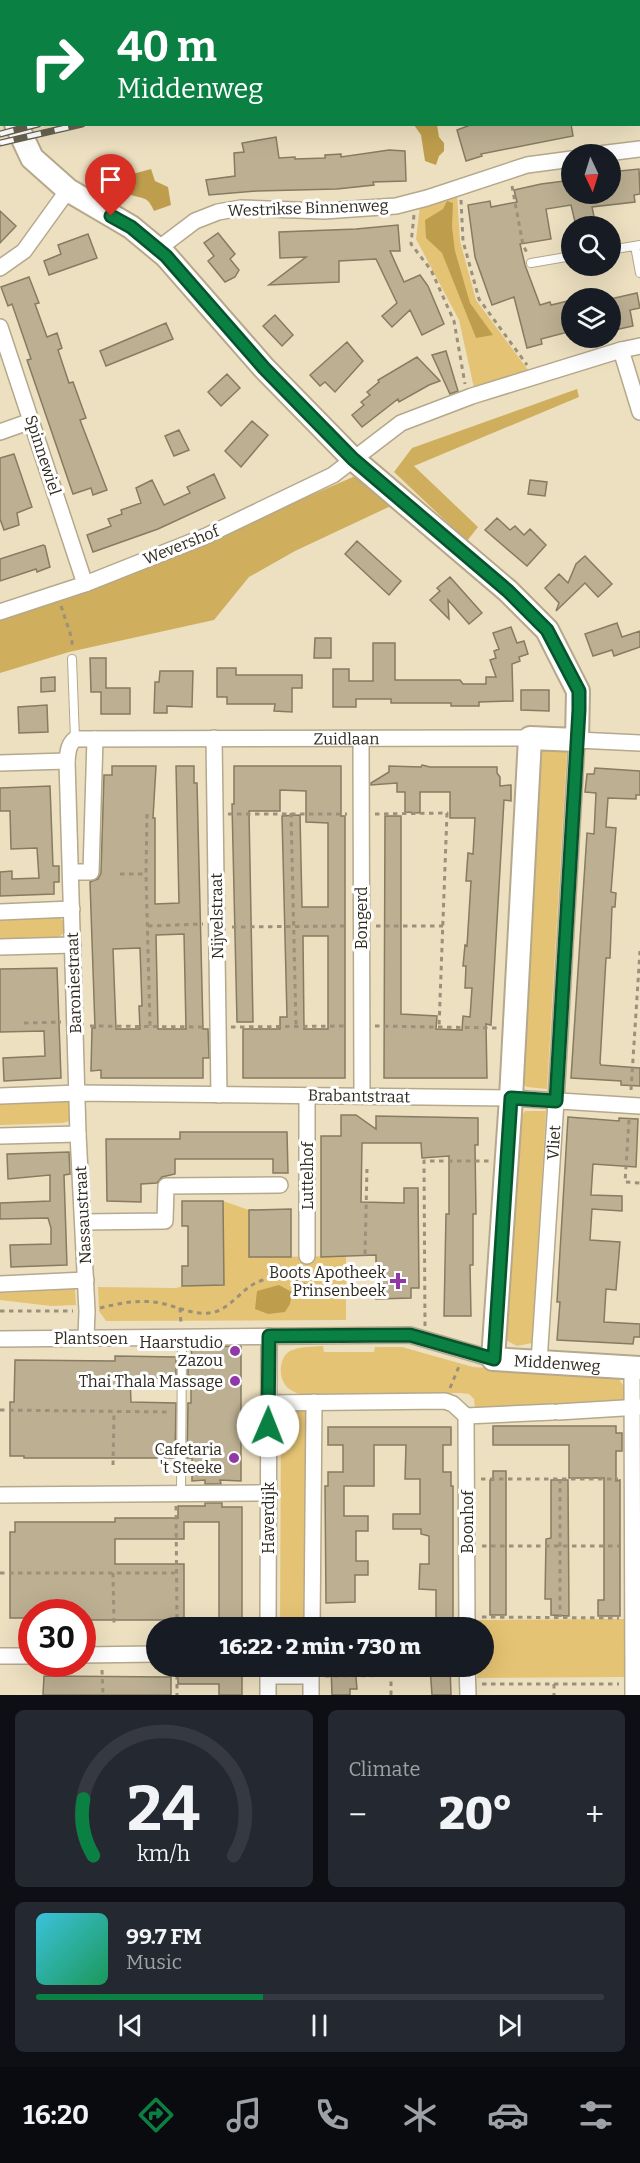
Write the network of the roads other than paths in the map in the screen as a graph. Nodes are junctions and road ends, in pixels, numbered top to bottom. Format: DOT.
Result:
graph roads {
  1 [pos="17,126"];
  2 [pos="640,149"];
  3 [pos="621,151"];
  4 [pos="561,160"];
  5 [pos="69,190"];
  6 [pos="638,245"];
  7 [pos="621,248"];
  8 [pos="158,249"];
  9 [pos="561,258"];
  10 [pos="531,262"];
  11 [pos="0,268"];
  12 [pos="640,273"];
  13 [pos="0,327"];
  14 [pos="640,346"];
  15 [pos="621,350"];
  16 [pos="640,412"];
  17 [pos="32,421"];
  18 [pos="0,432"];
  19 [pos="353,459"];
  20 [pos="85,584"];
  21 [pos="0,612"];
  22 [pos="72,659"];
  23 [pos="214,738"];
  24 [pos="530,738"];
  25 [pos="95,739"];
  26 [pos="361,739"];
  27 [pos="75,740"];
  28 [pos="577,740"];
  29 [pos="640,744"];
  30 [pos="67,761"];
  31 [pos="0,763"];
  32 [pos="71,872"];
  33 [pos="72,909"];
  34 [pos="0,912"];
  35 [pos="73,945"];
  36 [pos="0,948"];
  37 [pos="78,1094"];
  38 [pos="219,1095"];
  39 [pos="0,1096"];
  40 [pos="307,1096"];
  41 [pos="362,1096"];
  42 [pos="511,1098"];
  43 [pos="556,1101"];
  44 [pos="635,1106"];
  45 [pos="78,1134"];
  46 [pos="0,1136"];
  47 [pos="280,1185"];
  48 [pos="84,1222"];
  49 [pos="303,1262"];
  50 [pos="86,1280"];
  51 [pos="0,1284"];
  52 [pos="269,1336"];
  53 [pos="86,1337"];
  54 [pos="182,1338"];
  55 [pos="0,1339"];
  56 [pos="494,1359"];
  57 [pos="539,1362"];
  58 [pos="636,1368"];
  59 [pos="314,1402"];
  60 [pos="268,1403"];
  61 [pos="636,1407"];
  62 [pos="466,1416"];
  63 [pos="178,1493"];
  64 [pos="267,1493"];
  65 [pos="0,1495"];
  66 [pos="268,1617"];
  67 [pos="312,1617"];
  68 [pos="467,1617"];
  69 [pos="146,1654"];
  70 [pos="96,1655"];
  71 [pos="0,1656"];
  72 [pos="18,1656"];
  73 [pos="268,1677"];
  74 [pos="311,1677"];
  75 [pos="633,1690"];
  76 [pos="268,1695"];
  77 [pos="311,1695"];
  1 -- 5 [label="street"];
  2 -- 3 [label="street"];
  4 -- 8 [label="street, Westrikse Binnenweg"];
  5 -- 8 [label="street"];
  5 -- 11 [label="street"];
  6 -- 7 [label="lane"];
  6 -- 12 [label="lane"];
  8 -- 19 [label="street"];
  9 -- 10 [label="lane"];
  13 -- 17 [label="street, Spinnewiel"];
  14 -- 15 [label="street"];
  15 -- 16 [label="street"];
  15 -- 19 [label="street"];
  17 -- 18 [label="street"];
  17 -- 20 [label="street, Spinnewiel"];
  19 -- 20 [label="street, Wevershof"];
  19 -- 28 [label="street"];
  20 -- 21 [label="street, Wevershof"];
  22 -- 27 [label="lane"];
  23 -- 25 [label="street, Zuidlaan"];
  23 -- 26 [label="street, Zuidlaan"];
  23 -- 38 [label="street, Nijvelstraat"];
  24 -- 26 [label="street, Zuidlaan"];
  24 -- 28 [label="street, Zuidlaan"];
  24 -- 42 [label="street"];
  25 -- 27 [label="street, Zuidlaan"];
  25 -- 32 [label="street"];
  26 -- 41 [label="street, Bongerd"];
  27 -- 30 [label="street"];
  28 -- 29 [label="street, Zuidlaan"];
  28 -- 43 [label="street, Vliet"];
  30 -- 31 [label="street"];
  30 -- 32 [label="street, Baroniestraat"];
  32 -- 33 [label="street, Baroniestraat"];
  33 -- 34 [label="street"];
  33 -- 35 [label="street, Baroniestraat"];
  35 -- 36 [label="street"];
  35 -- 37 [label="street, Baroniestraat"];
  37 -- 38 [label="street, Brabantstraat"];
  37 -- 39 [label="street, Brabantstraat"];
  37 -- 45 [label="street, Nassaustraat"];
  38 -- 40 [label="street, Brabantstraat"];
  40 -- 41 [label="street, Brabantstraat"];
  40 -- 49 [label="street, Luttelhof"];
  41 -- 42 [label="street, Brabantstraat"];
  42 -- 43 [label="street, Brabantstraat"];
  42 -- 56 [label="street"];
  43 -- 44 [label="street, Brabantstraat"];
  43 -- 57 [label="street, Vliet"];
  45 -- 46 [label="street"];
  45 -- 48 [label="street, Nassaustraat"];
  47 -- 48 [label="street"];
  48 -- 50 [label="street, Nassaustraat"];
  50 -- 51 [label="street"];
  50 -- 53 [label="street, Nassaustraat"];
  52 -- 54 [label="street, Plantsoen"];
  52 -- 56 [label="street, Middenweg"];
  52 -- 60 [label="street, Haverdijk"];
  53 -- 54 [label="street, Plantsoen"];
  53 -- 55 [label="street, Plantsoen"];
  54 -- 63 [label="lane"];
  56 -- 57 [label="street, Middenweg"];
  57 -- 58 [label="street, Middenweg"];
  58 -- 61 [label="street, Middenweg"];
  59 -- 60 [label="street"];
  59 -- 62 [label="street"];
  59 -- 67 [label="street"];
  60 -- 64 [label="street, Haverdijk"];
  61 -- 62 [label="street"];
  61 -- 75 [label="street, Middenweg"];
  62 -- 68 [label="street, Boonhof"];
  63 -- 64 [label="street"];
  63 -- 65 [label="street"];
  64 -- 66 [label="street, Haverdijk"];
  69 -- 70 [label="street"];
  71 -- 72 [label="street"];
  73 -- 76 [label="street"];
  74 -- 77 [label="street"];
}
